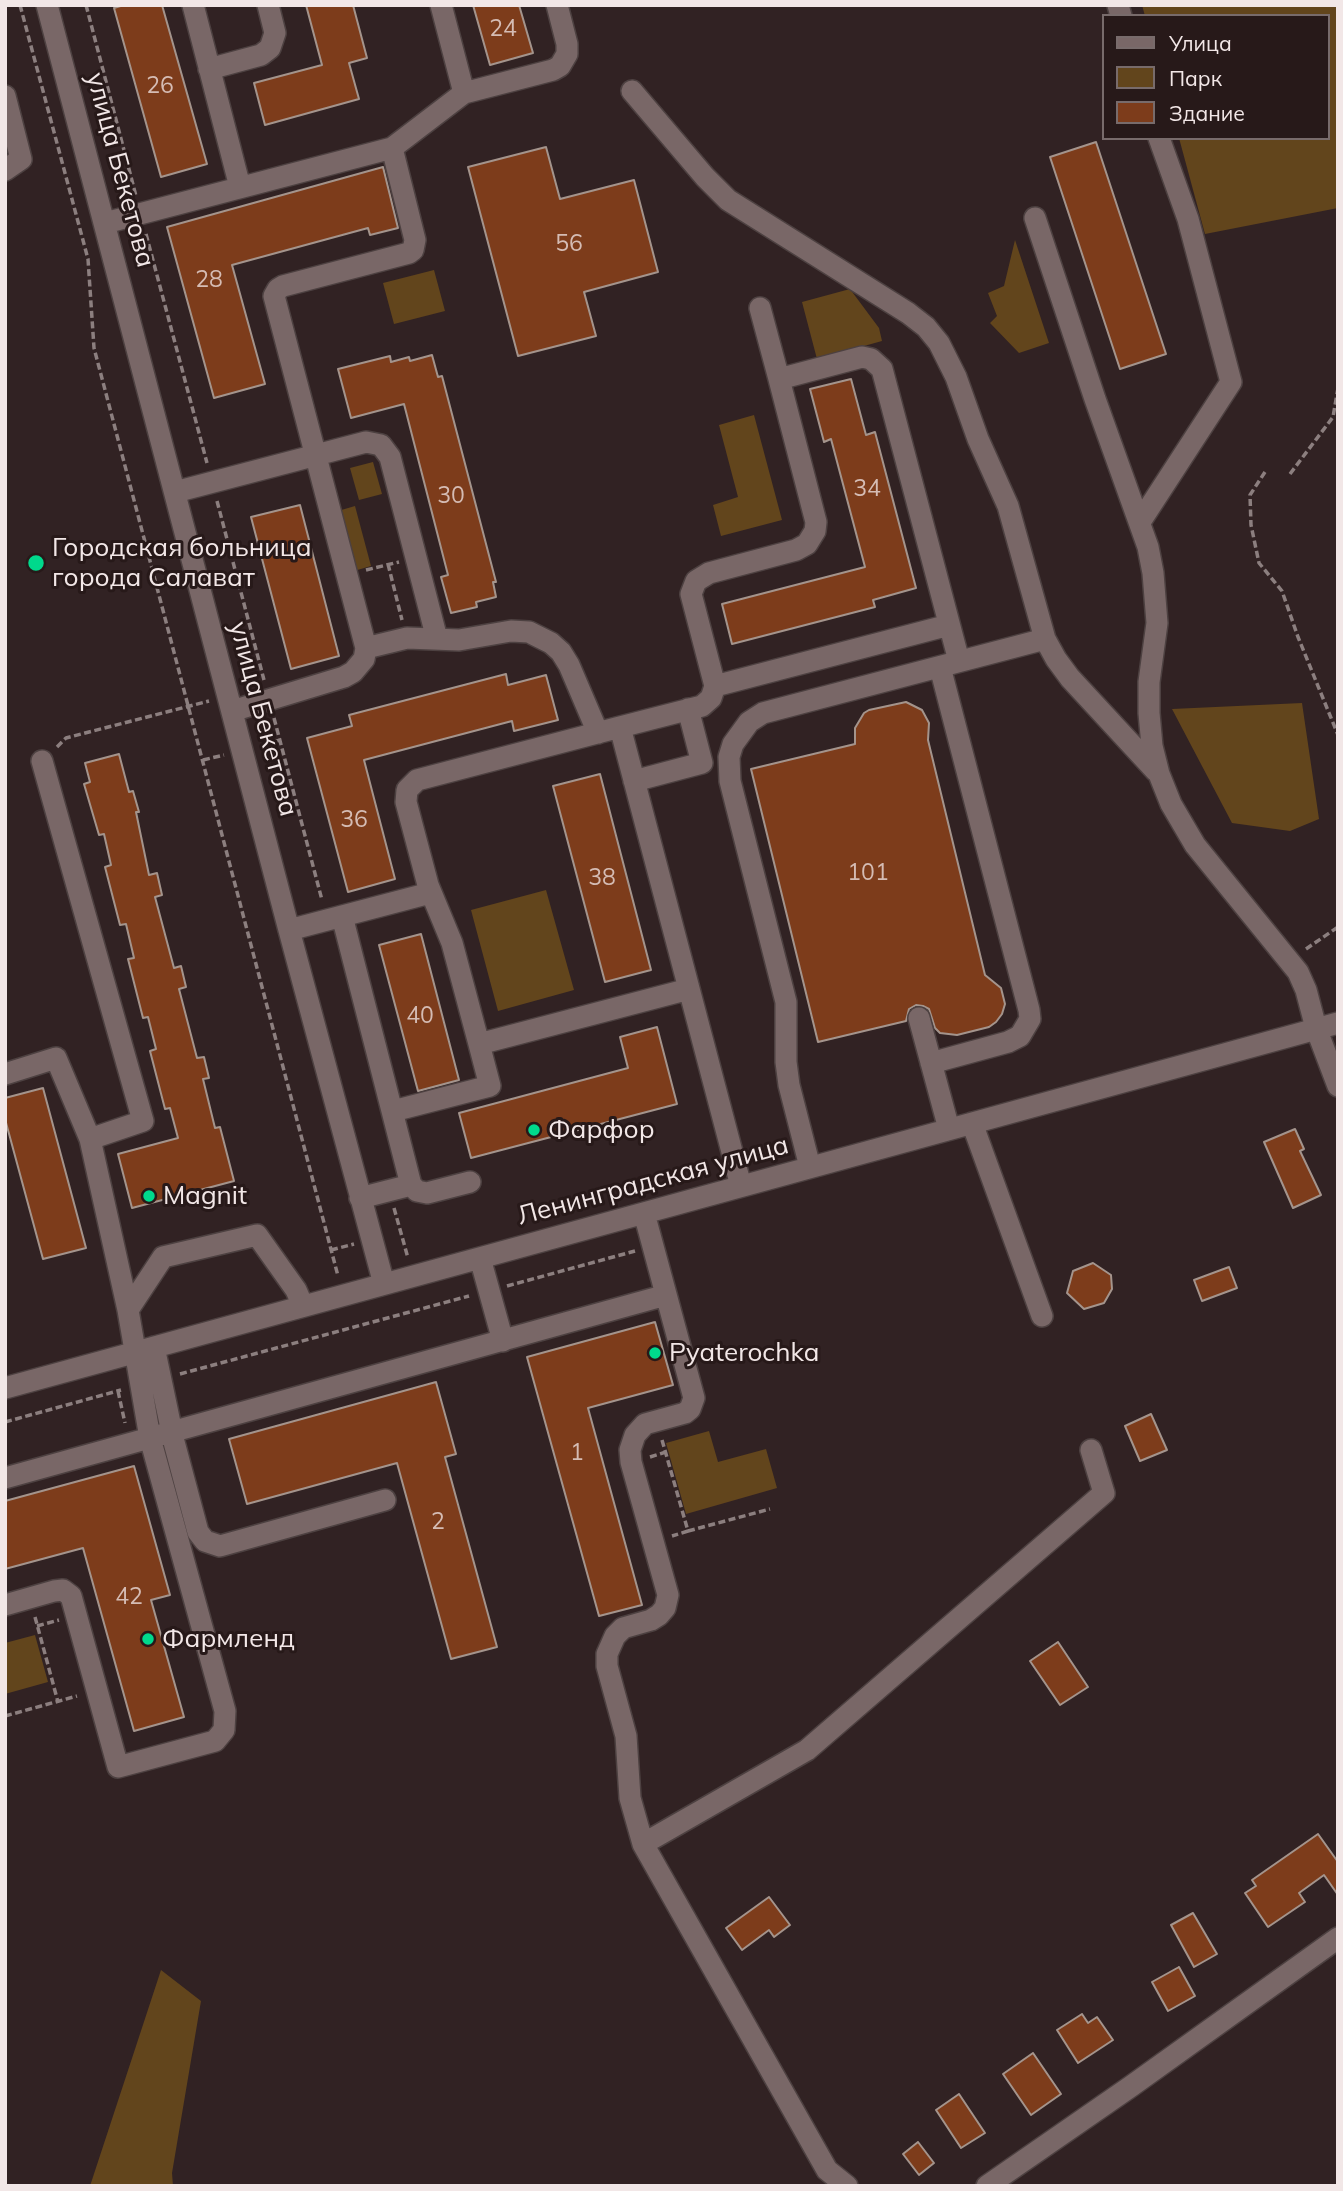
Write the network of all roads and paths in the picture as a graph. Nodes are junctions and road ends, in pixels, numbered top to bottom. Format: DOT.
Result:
graph roads {
  1 [pos="20,5"];
  2 [pos="47,5"];
  3 [pos="192,5"];
  4 [pos="268,5"];
  5 [pos="441,5"];
  6 [pos="557,5"];
  7 [pos="209,69"];
  8 [pos="632,91"];
  9 [pos="464,93"];
  10 [pos="5,96"];
  11 [pos="1160,140"];
  12 [pos="391,148"];
  13 [pos="5,170"];
  14 [pos="240,187"];
  15 [pos="1035,218"];
  16 [pos="104,223"];
  17 [pos="760,308"];
  18 [pos="779,379"];
  19 [pos="1338,388"];
  20 [pos="315,456"];
  21 [pos="1265,472"];
  22 [pos="1290,474"];
  23 [pos="175,492"];
  24 [pos="1140,522"];
  25 [pos="416,557"];
  26 [pos="388,564"];
  27 [pos="347,575"];
  28 [pos="949,625"];
  29 [pos="407,638"];
  30 [pos="438,639"];
  31 [pos="1045,639"];
  32 [pos="366,648"];
  33 [pos="949,664"];
  34 [pos="715,686"];
  35 [pos="230,704"];
  36 [pos="189,706"];
  37 [pos="688,709"];
  38 [pos="620,727"];
  39 [pos="598,733"];
  40 [pos="1338,735"];
  41 [pos="42,761"];
  42 [pos="702,763"];
  43 [pos="1159,774"];
  44 [pos="634,781"];
  45 [pos="730,781"];
  46 [pos="430,893"];
  47 [pos="342,916"];
  48 [pos="1338,927"];
  49 [pos="289,930"];
  50 [pos="1290,960"];
  51 [pos="689,989"];
  52 [pos="919,1018"];
  53 [pos="1338,1023"];
  54 [pos="1316,1028"];
  55 [pos="479,1044"];
  56 [pos="931,1063"];
  57 [pos="5,1074"];
  58 [pos="1338,1086"];
  59 [pos="393,1111"];
  60 [pos="972,1123"];
  61 [pos="948,1129"];
  62 [pos="90,1139"];
  63 [pos="810,1167"];
  64 [pos="470,1182"];
  65 [pos="411,1185"];
  66 [pos="741,1186"];
  67 [pos="360,1198"];
  68 [pos="644,1213"];
  69 [pos="653,1246"];
  70 [pos="480,1258"];
  71 [pos="384,1284"];
  72 [pos="489,1290"];
  73 [pos="343,1295"];
  74 [pos="666,1295"];
  75 [pos="303,1306"];
  76 [pos="128,1311"];
  77 [pos="1042,1316"];
  78 [pos="503,1340"];
  79 [pos="145,1350"];
  80 [pos="150,1382"];
  81 [pos="5,1388"];
  82 [pos="118,1391"];
  83 [pos="657,1421"];
  84 [pos="5,1422"];
  85 [pos="171,1433"];
  86 [pos="150,1438"];
  87 [pos="129,1444"];
  88 [pos="1091,1450"];
  89 [pos="5,1478"];
  90 [pos="384,1500"];
  91 [pos="770,1509"];
  92 [pos="688,1531"];
  93 [pos="653,1541"];
  94 [pos="29,1598"];
  95 [pos="5,1605"];
  96 [pos="97,1691"];
  97 [pos="58,1702"];
  98 [pos="5,1716"];
  99 [pos="643,1844"];
  100 [pos="1338,1938"];
  101 [pos="847,2186"];
  102 [pos="987,2186"];
  1 -- 36 [label="path"];
  2 -- 16 [label="street, улица Бекетова"];
  3 -- 7 [label="street"];
  4 -- 7 [label="street"];
  5 -- 9 [label="street"];
  6 -- 9 [label="street"];
  7 -- 14 [label="street"];
  8 -- 31 [label="street"];
  9 -- 12 [label="street"];
  10 -- 13 [label="street"];
  11 -- 24 [label="street"];
  12 -- 14 [label="street"];
  12 -- 20 [label="street"];
  14 -- 16 [label="street"];
  15 -- 24 [label="street"];
  16 -- 23 [label="street, улица Бекетова"];
  17 -- 18 [label="street"];
  18 -- 28 [label="street"];
  18 -- 34 [label="street"];
  19 -- 22 [label="path"];
  20 -- 23 [label="street"];
  20 -- 25 [label="street"];
  20 -- 27 [label="street"];
  21 -- 40 [label="path"];
  23 -- 35 [label="street, улица Бекетова"];
  24 -- 43 [label="street"];
  25 -- 26 [label="path"];
  25 -- 30 [label="street"];
  26 -- 27 [label="path"];
  26 -- 29 [label="path"];
  27 -- 32 [label="street"];
  28 -- 33 [label="street"];
  28 -- 34 [label="street"];
  29 -- 30 [label="street"];
  29 -- 32 [label="street"];
  30 -- 39 [label="street"];
  31 -- 33 [label="street"];
  31 -- 43 [label="street"];
  32 -- 35 [label="street"];
  33 -- 45 [label="street"];
  33 -- 56 [label="street"];
  34 -- 37 [label="street"];
  35 -- 36 [label="path"];
  35 -- 49 [label="street, улица Бекетова"];
  36 -- 41 [label="path"];
  36 -- 73 [label="path"];
  37 -- 38 [label="street"];
  37 -- 42 [label="street"];
  38 -- 39 [label="street"];
  38 -- 44 [label="street"];
  39 -- 46 [label="street"];
  41 -- 62 [label="street"];
  42 -- 44 [label="street"];
  42 -- 45 [label="street"];
  43 -- 50 [label="street"];
  44 -- 51 [label="street"];
  45 -- 63 [label="street"];
  46 -- 47 [label="street"];
  46 -- 55 [label="street"];
  47 -- 49 [label="street"];
  47 -- 59 [label="street"];
  48 -- 50 [label="path"];
  49 -- 67 [label="street, улица Бекетова"];
  50 -- 54 [label="street"];
  51 -- 55 [label="street"];
  51 -- 66 [label="street"];
  52 -- 56 [label="street"];
  53 -- 54 [label="street, Ленинградская улица"];
  54 -- 58 [label="street"];
  54 -- 60 [label="street, Ленинградская улица"];
  55 -- 59 [label="street"];
  56 -- 61 [label="street"];
  57 -- 62 [label="street"];
  59 -- 65 [label="street"];
  60 -- 61 [label="street, Ленинградская улица"];
  60 -- 77 [label="street"];
  61 -- 63 [label="street, Ленинградская улица"];
  62 -- 76 [label="street"];
  63 -- 66 [label="street, Ленинградская улица"];
  64 -- 65 [label="street"];
  65 -- 67 [label="street"];
  66 -- 68 [label="street, Ленинградская улица"];
  67 -- 71 [label="street, улица Бекетова"];
  68 -- 69 [label="street"];
  68 -- 70 [label="street, Ленинградская улица"];
  69 -- 72 [label="path"];
  69 -- 74 [label="street"];
  70 -- 71 [label="street, Ленинградская улица"];
  70 -- 72 [label="street"];
  71 -- 73 [label="street, Ленинградская улица"];
  72 -- 78 [label="street"];
  72 -- 80 [label="path"];
  73 -- 75 [label="street, Ленинградская улица"];
  74 -- 78 [label="street"];
  74 -- 83 [label="street"];
  75 -- 76 [label="street"];
  75 -- 79 [label="street, Ленинградская улица"];
  76 -- 79 [label="street"];
  78 -- 85 [label="street"];
  79 -- 80 [label="street"];
  79 -- 81 [label="street, Ленинградская улица"];
  80 -- 82 [label="path"];
  80 -- 85 [label="street"];
  80 -- 86 [label="street"];
  82 -- 84 [label="path"];
  82 -- 87 [label="path"];
  83 -- 92 [label="path"];
  83 -- 93 [label="street"];
  85 -- 86 [label="street"];
  85 -- 90 [label="street"];
  86 -- 87 [label="street"];
  86 -- 96 [label="street"];
  87 -- 89 [label="street"];
  88 -- 99 [label="street"];
  91 -- 92 [label="path"];
  92 -- 93 [label="path"];
  93 -- 99 [label="street"];
  94 -- 95 [label="street"];
  94 -- 96 [label="street"];
  94 -- 97 [label="path"];
  96 -- 97 [label="path"];
  97 -- 98 [label="path"];
  99 -- 101 [label="street"];
  100 -- 102 [label="street"];
}
